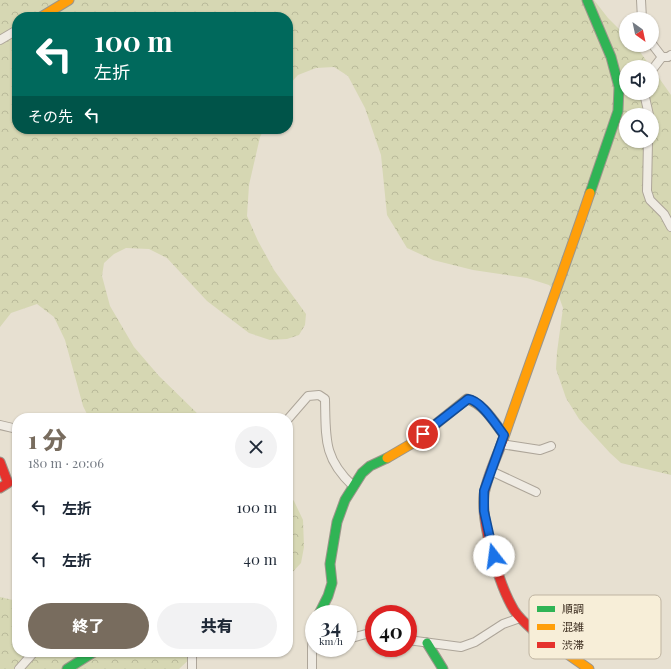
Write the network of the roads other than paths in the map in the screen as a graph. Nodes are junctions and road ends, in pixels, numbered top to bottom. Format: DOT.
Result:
graph roads {
  1 [pos="69,0"];
  2 [pos="587,0"];
  3 [pos="642,0"];
  4 [pos="49,12"];
  5 [pos="642,12"];
  6 [pos="12,33"];
  7 [pos="0,40"];
  8 [pos="658,52"];
  9 [pos="671,55"];
  10 [pos="662,57"];
  11 [pos="659,61"];
  12 [pos="648,148"];
  13 [pos="671,227"];
  14 [pos="293,413"];
  15 [pos="0,425"];
  16 [pos="12,428"];
  17 [pos="502,439"];
  18 [pos="551,446"];
  19 [pos="0,462"];
  20 [pos="491,471"];
  21 [pos="353,486"];
  22 [pos="0,488"];
  23 [pos="536,492"];
  24 [pos="324,605"];
  25 [pos="520,618"];
  26 [pos="529,626"];
  27 [pos="417,641"];
  28 [pos="427,643"];
  29 [pos="30,657"];
  30 [pos="86,657"];
  31 [pos="192,657"];
  32 [pos="312,657"];
  33 [pos="575,659"];
  34 [pos="19,669"];
  35 [pos="67,669"];
  36 [pos="192,669"];
  37 [pos="312,669"];
  38 [pos="443,669"];
  39 [pos="589,669"];
  1 -- 4 [label="street"];
  2 -- 17 [label="street"];
  3 -- 5 [label="street"];
  6 -- 7 [label="street"];
  8 -- 10 [label="street"];
  9 -- 10 [label="street"];
  10 -- 11 [label="street"];
  12 -- 13 [label="street"];
  14 -- 21 [label="street"];
  15 -- 16 [label="street"];
  17 -- 18 [label="street"];
  17 -- 20 [label="street"];
  17 -- 21 [label="street"];
  19 -- 22 [label="street"];
  20 -- 23 [label="street"];
  20 -- 25 [label="street"];
  21 -- 24 [label="street"];
  25 -- 26 [label="street"];
  25 -- 28 [label="street"];
  27 -- 28 [label="street"];
  28 -- 38 [label="street"];
  29 -- 34 [label="street"];
  30 -- 35 [label="street"];
  31 -- 36 [label="street"];
  32 -- 37 [label="street"];
  33 -- 39 [label="street"];
}
